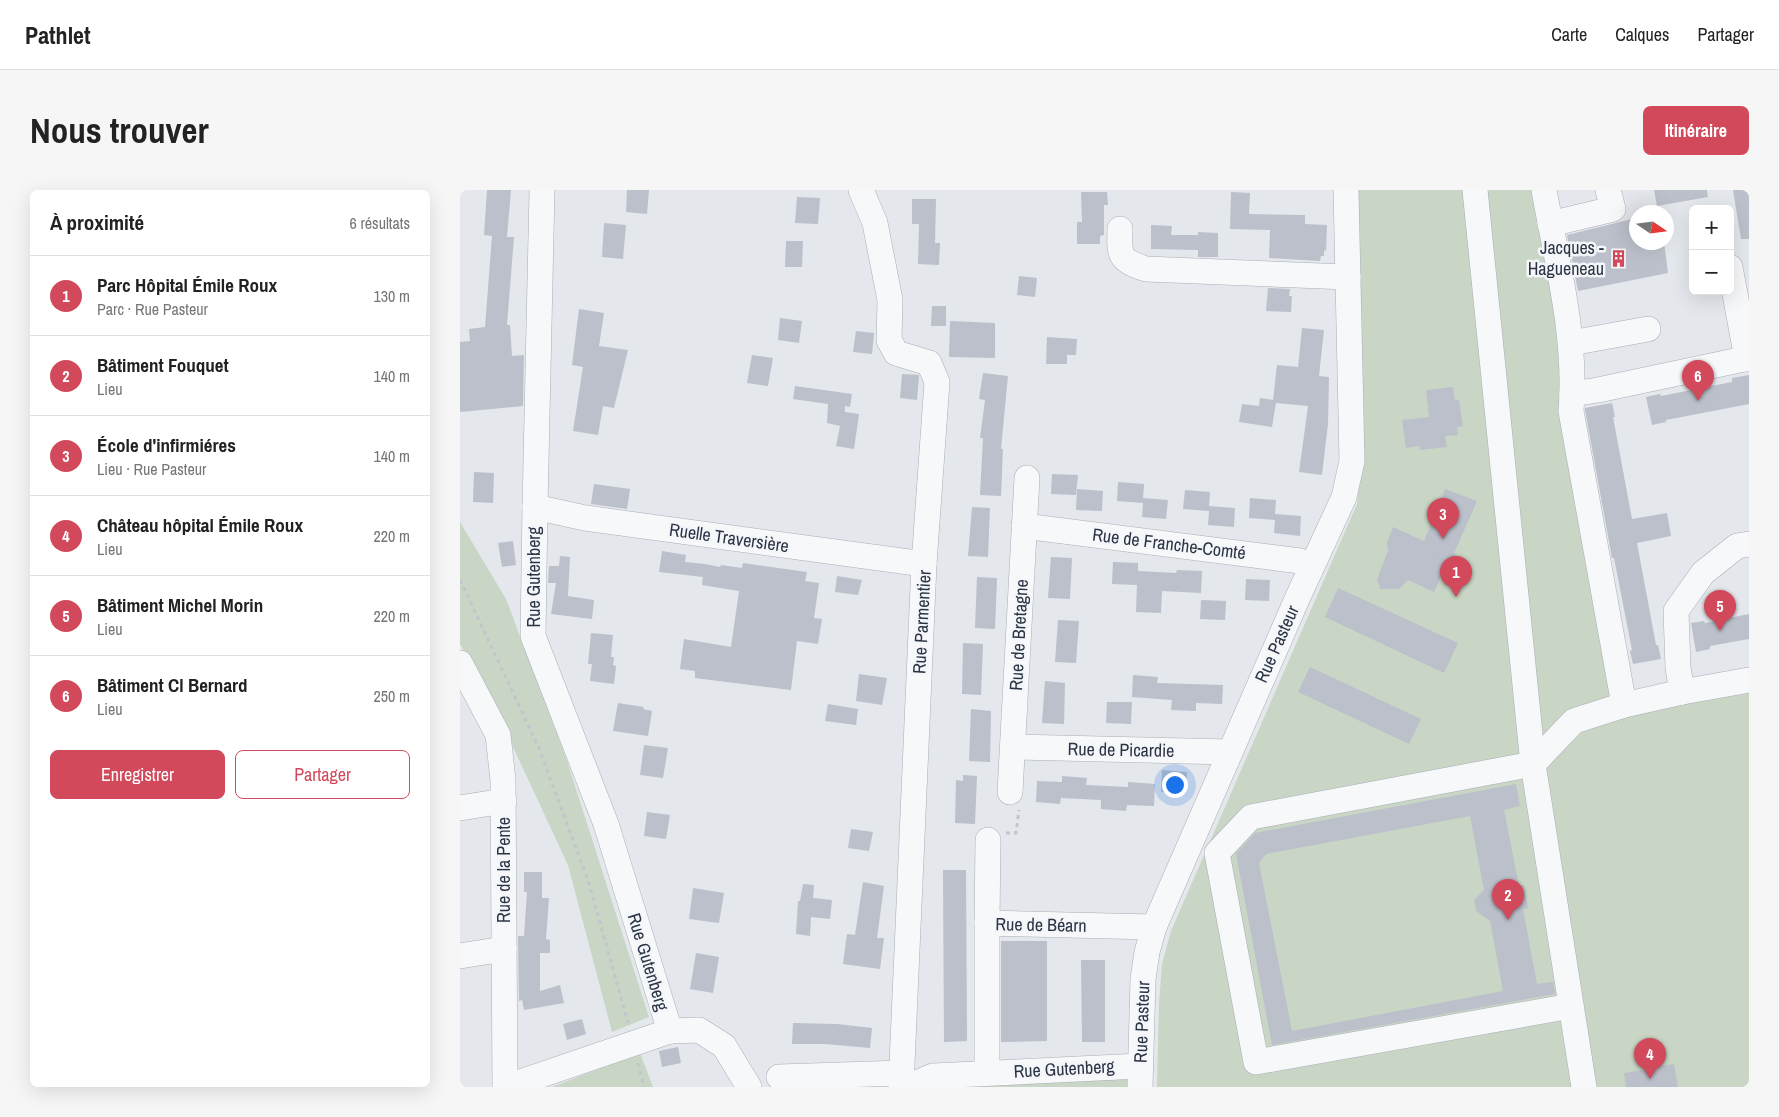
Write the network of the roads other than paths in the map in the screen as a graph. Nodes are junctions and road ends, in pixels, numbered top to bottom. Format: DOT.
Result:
graph roads {
  1 [pos="542,190"];
  2 [pos="861,190"];
  3 [pos="1346,190"];
  4 [pos="1475,190"];
  5 [pos="1544,190"];
  6 [pos="1608,190"];
  7 [pos="1550,224"];
  8 [pos="1120,229"];
  9 [pos="1348,277"];
  10 [pos="1734,287"];
  11 [pos="1648,329"];
  12 [pos="1571,343"];
  13 [pos="1748,358"];
  14 [pos="1572,394"];
  15 [pos="1027,478"];
  16 [pos="535,507"];
  17 [pos="1024,526"];
  18 [pos="1749,544"];
  19 [pos="924,564"];
  20 [pos="1311,567"];
  21 [pos="460,663"];
  22 [pos="1749,680"];
  23 [pos="1682,692"];
  24 [pos="1624,705"];
  25 [pos="1012,747"];
  26 [pos="1230,752"];
  27 [pos="1533,764"];
  28 [pos="1010,792"];
  29 [pos="504,801"];
  30 [pos="460,808"];
  31 [pos="988,840"];
  32 [pos="987,923"];
  33 [pos="1154,927"];
  34 [pos="504,950"];
  35 [pos="460,956"];
  36 [pos="1572,1006"];
  37 [pos="670,1031"];
  38 [pos="987,1073"];
  39 [pos="1140,1076"];
  40 [pos="779,1077"];
  41 [pos="903,1082"];
  42 [pos="505,1087"];
  43 [pos="749,1087"];
  44 [pos="1584,1087"];
  1 -- 16 [label="street, Rue Gutenberg"];
  2 -- 19 [label="street, Rue Parmentier"];
  3 -- 9 [label="street, Rue Pasteur"];
  4 -- 27 [label="street"];
  5 -- 7 [label="street"];
  6 -- 7 [label="street"];
  7 -- 12 [label="street"];
  8 -- 9 [label="street"];
  9 -- 20 [label="street, Rue Pasteur"];
  10 -- 13 [label="street"];
  11 -- 12 [label="street"];
  12 -- 14 [label="street"];
  13 -- 14 [label="street"];
  14 -- 24 [label="street"];
  15 -- 17 [label="street, Rue de Bretagne"];
  16 -- 19 [label="street, Ruelle Traversière"];
  16 -- 37 [label="street, Rue Gutenberg"];
  17 -- 20 [label="street, Rue de Franche-Comté"];
  17 -- 25 [label="street, Rue de Bretagne"];
  18 -- 23 [label="street"];
  19 -- 41 [label="street, Rue Parmentier"];
  20 -- 26 [label="street, Rue Pasteur"];
  21 -- 29 [label="street, Rue de la Pente"];
  22 -- 23 [label="street"];
  23 -- 24 [label="street"];
  24 -- 27 [label="street"];
  25 -- 26 [label="street, Rue de Picardie"];
  25 -- 28 [label="street, Rue de Bretagne"];
  26 -- 33 [label="street, Rue Pasteur"];
  27 -- 36 [label="street"];
  27 -- 36 [label="street"];
  29 -- 30 [label="street"];
  29 -- 34 [label="street, Rue de la Pente"];
  31 -- 32 [label="street"];
  32 -- 33 [label="street, Rue de Béarn"];
  32 -- 38 [label="street, Rue de Béarn"];
  33 -- 39 [label="street, Rue Pasteur"];
  34 -- 35 [label="street"];
  34 -- 42 [label="street, Rue de la Pente"];
  36 -- 44 [label="street"];
  37 -- 42 [label="street"];
  37 -- 43 [label="street"];
  38 -- 39 [label="street, Rue Gutenberg"];
  38 -- 41 [label="street, Rue Gutenberg"];
  40 -- 41 [label="street"];
}
